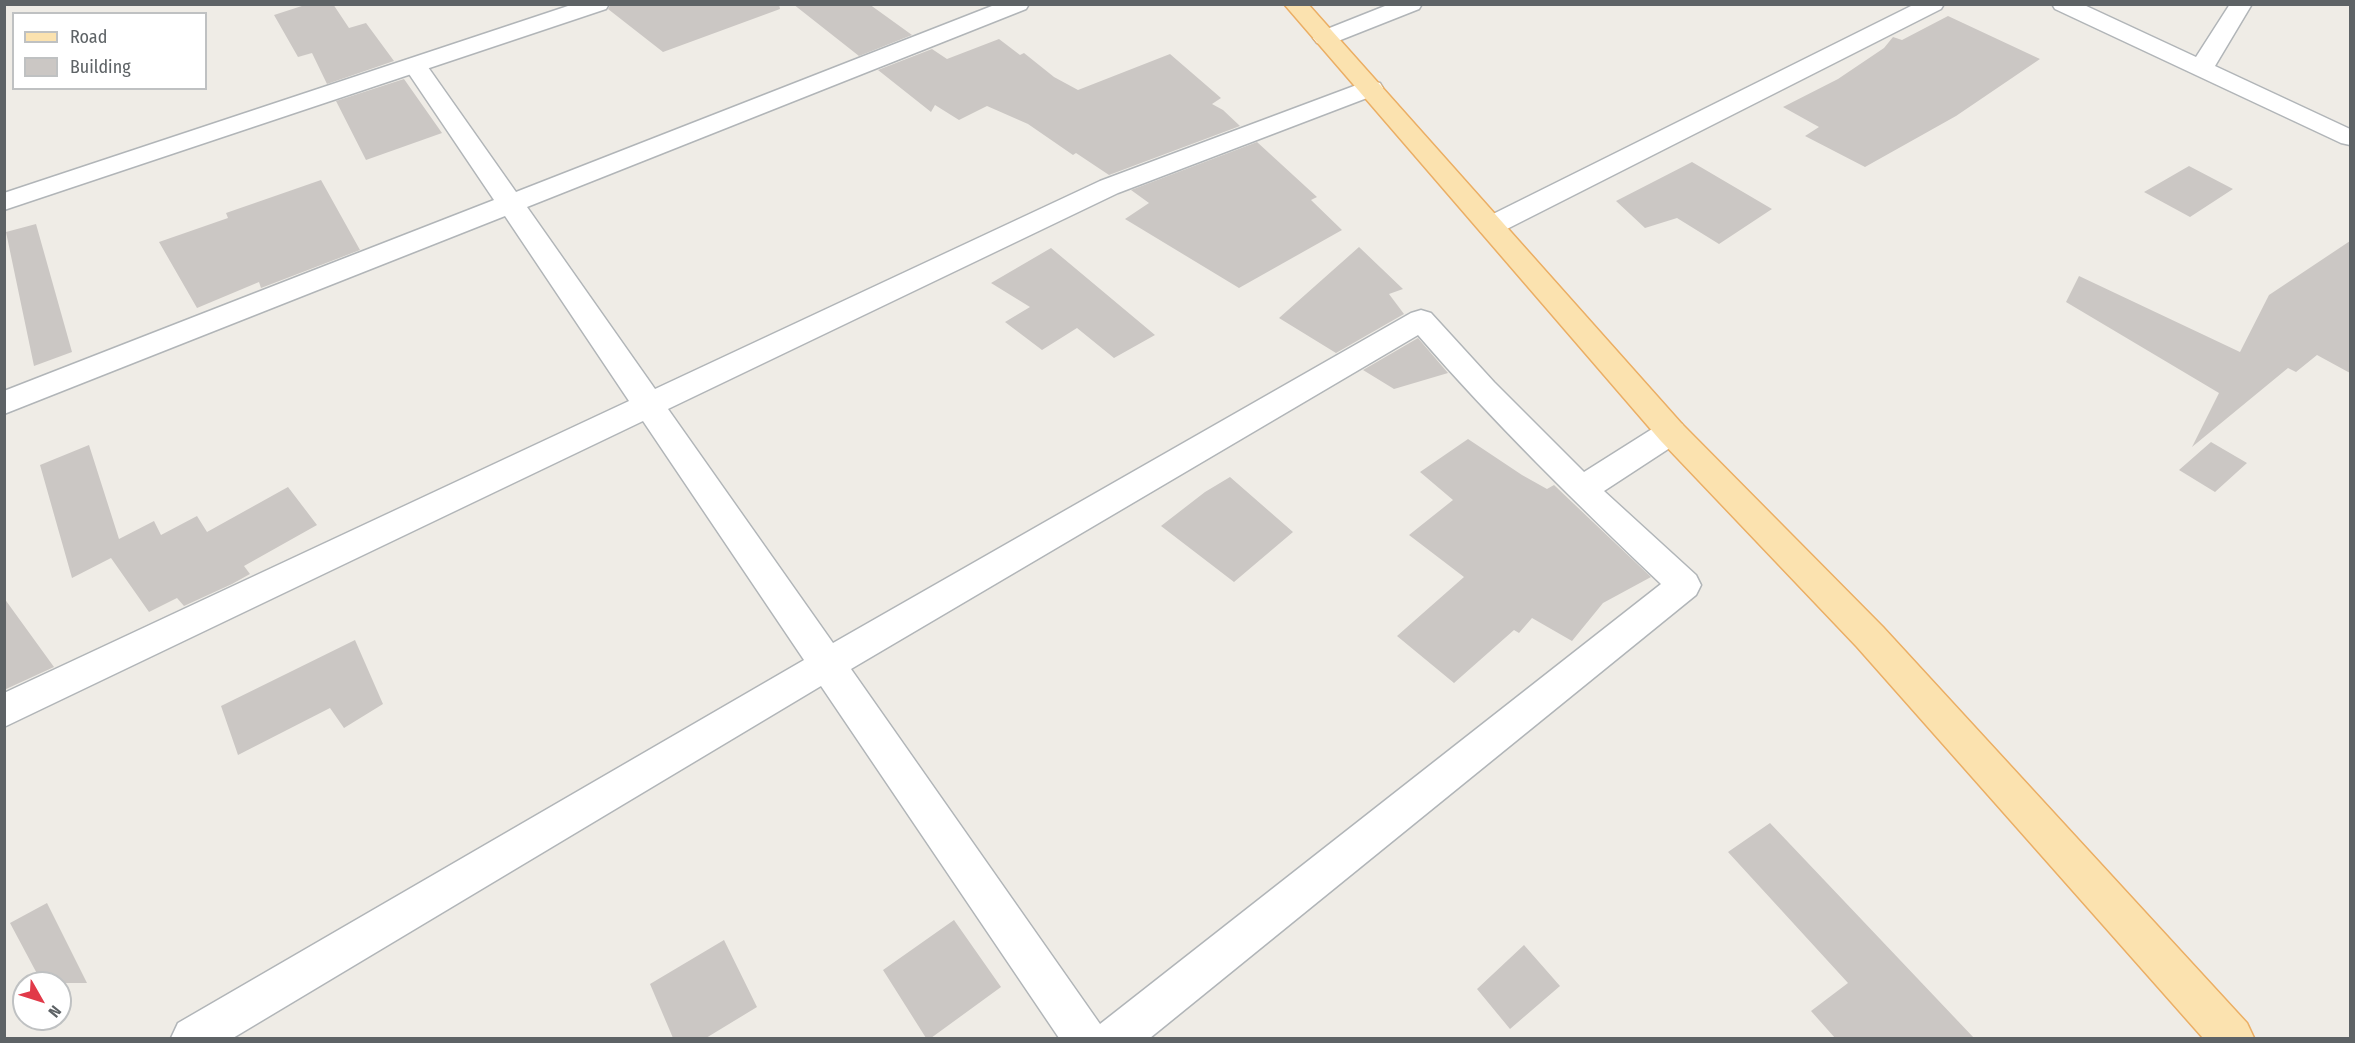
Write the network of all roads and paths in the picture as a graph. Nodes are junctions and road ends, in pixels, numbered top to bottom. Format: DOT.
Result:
graph roads {
  1 [pos="598,4"];
  2 [pos="1018,4"];
  3 [pos="1295,4"];
  4 [pos="1411,4"];
  5 [pos="1933,4"];
  6 [pos="2063,4"];
  7 [pos="2241,4"];
  8 [pos="1325,38"];
  9 [pos="415,65"];
  10 [pos="2201,69"];
  11 [pos="1371,88"];
  12 [pos="2350,138"];
  13 [pos="4,201"];
  14 [pos="510,204"];
  15 [pos="1491,226"];
  16 [pos="4,403"];
  17 [pos="648,405"];
  18 [pos="1671,432"];
  19 [pos="1582,489"];
  20 [pos="826,664"];
  21 [pos="4,711"];
  22 [pos="192,1038"];
  23 [pos="1084,1038"];
  24 [pos="1116,1038"];
  25 [pos="2232,1038"];
  1 -- 9 [label="street"];
  2 -- 14 [label="street"];
  3 -- 8 [label="main road"];
  4 -- 8 [label="street"];
  5 -- 15 [label="street"];
  6 -- 10 [label="street"];
  7 -- 10 [label="street"];
  8 -- 11 [label="main road"];
  9 -- 13 [label="street"];
  9 -- 14 [label="street"];
  10 -- 12 [label="street"];
  11 -- 15 [label="main road"];
  11 -- 17 [label="street"];
  14 -- 16 [label="street"];
  14 -- 17 [label="street"];
  15 -- 18 [label="main road"];
  17 -- 20 [label="street"];
  17 -- 21 [label="street"];
  18 -- 19 [label="street"];
  18 -- 25 [label="main road"];
  19 -- 20 [label="street"];
  19 -- 24 [label="street"];
  20 -- 22 [label="street"];
  20 -- 23 [label="street"];
}
